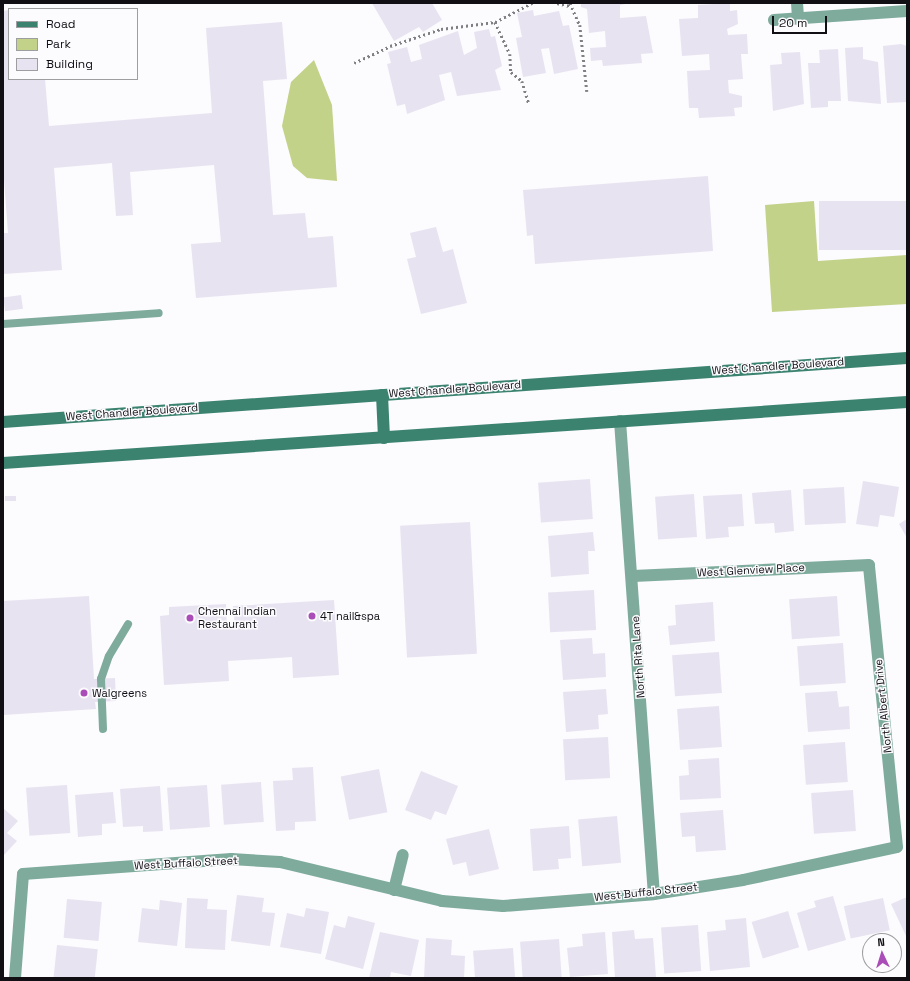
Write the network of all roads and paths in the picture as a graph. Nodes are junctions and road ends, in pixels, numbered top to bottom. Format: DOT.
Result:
graph roads {
  1 [pos="532,3"];
  2 [pos="557,3"];
  3 [pos="797,3"];
  4 [pos="570,4"];
  5 [pos="907,11"];
  6 [pos="798,19"];
  7 [pos="774,20"];
  8 [pos="495,22"];
  9 [pos="354,63"];
  10 [pos="587,92"];
  11 [pos="529,104"];
  12 [pos="159,313"];
  13 [pos="3,324"];
  14 [pos="907,358"];
  15 [pos="382,395"];
  16 [pos="907,402"];
  17 [pos="620,421"];
  18 [pos="3,422"];
  19 [pos="384,438"];
  20 [pos="3,464"];
  21 [pos="869,565"];
  22 [pos="633,576"];
  23 [pos="128,624"];
  24 [pos="103,729"];
  25 [pos="897,847"];
  26 [pos="403,855"];
  27 [pos="394,890"];
  28 [pos="654,894"];
  29 [pos="15,978"];
  1 -- 8 [label="path"];
  2 -- 4 [label="path"];
  3 -- 6 [label="street"];
  4 -- 10 [label="path"];
  5 -- 6 [label="street"];
  6 -- 7 [label="street"];
  8 -- 9 [label="path"];
  8 -- 11 [label="path"];
  12 -- 13 [label="lane"];
  14 -- 15 [label="main road, West Chandler Boulevard"];
  15 -- 18 [label="main road, West Chandler Boulevard"];
  15 -- 19 [label="main road"];
  16 -- 17 [label="main road"];
  17 -- 19 [label="main road"];
  17 -- 22 [label="street, North Rita Lane"];
  19 -- 20 [label="main road"];
  21 -- 22 [label="street, West Glenview Place"];
  21 -- 25 [label="street, North Albert Drive"];
  22 -- 28 [label="street, North Rita Lane"];
  23 -- 24 [label="lane"];
  25 -- 28 [label="street, West Buffalo Street"];
  26 -- 27 [label="street"];
  27 -- 28 [label="street, West Buffalo Street"];
  27 -- 29 [label="street, West Buffalo Street"];
}
